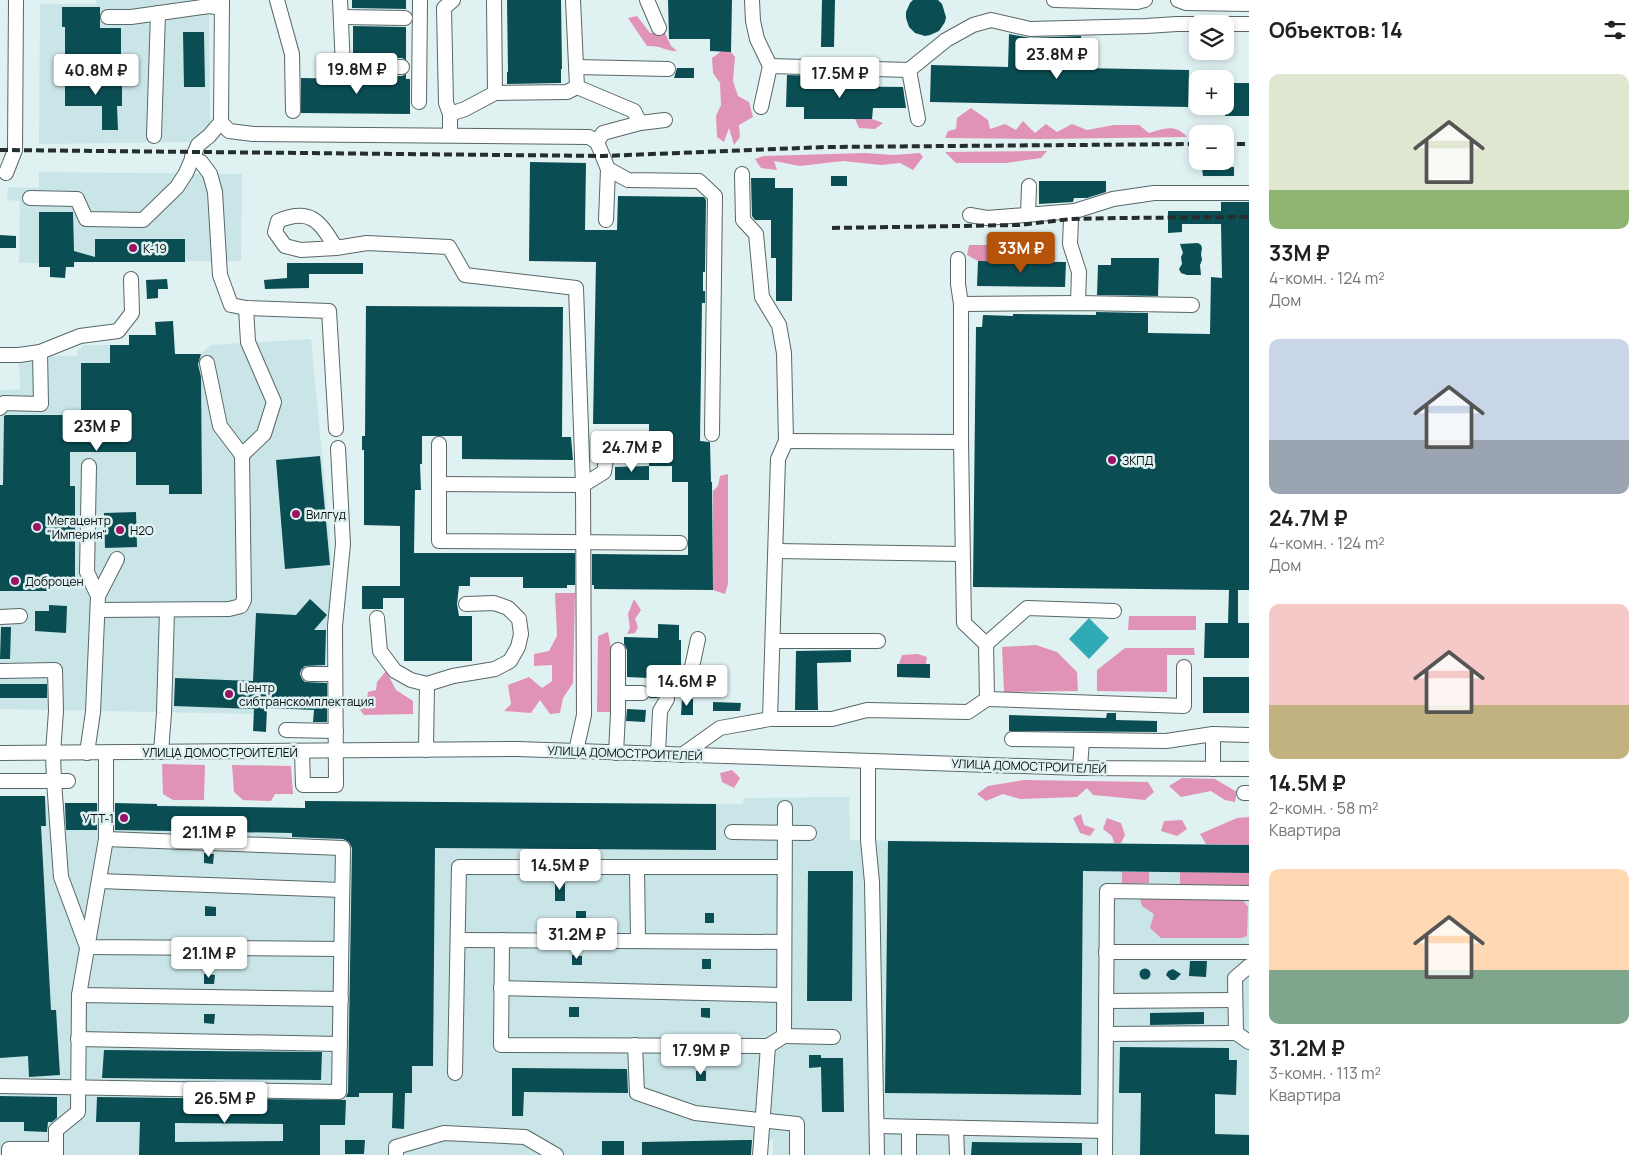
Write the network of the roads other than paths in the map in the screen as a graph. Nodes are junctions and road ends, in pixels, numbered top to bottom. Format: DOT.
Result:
graph roads {
  1 [pos="16,0"];
  2 [pos="277,0"];
  3 [pos="340,0"];
  4 [pos="420,0"];
  5 [pos="453,0"];
  6 [pos="494,0"];
  7 [pos="573,0"];
  8 [pos="647,0"];
  9 [pos="752,0"];
  10 [pos="1054,0"];
  11 [pos="1145,0"];
  12 [pos="1178,0"];
  13 [pos="222,4"];
  14 [pos="1249,4"];
  15 [pos="158,13"];
  16 [pos="108,17"];
  17 [pos="341,17"];
  18 [pos="405,18"];
  19 [pos="1248,25"];
  20 [pos="660,28"];
  21 [pos="770,66"];
  22 [pos="576,67"];
  23 [pos="402,68"];
  24 [pos="668,69"];
  25 [pos="909,70"];
  26 [pos="577,87"];
  27 [pos="495,93"];
  28 [pos="419,102"];
  29 [pos="761,107"];
  30 [pos="293,111"];
  31 [pos="450,114"];
  32 [pos="665,120"];
  33 [pos="918,120"];
  34 [pos="221,122"];
  35 [pos="640,123"];
  36 [pos="450,135"];
  37 [pos="154,136"];
  38 [pos="597,142"];
  39 [pos="192,157"];
  40 [pos="608,168"];
  41 [pos="6,173"];
  42 [pos="742,174"];
  43 [pos="1029,186"];
  44 [pos="1249,192"];
  45 [pos="30,198"];
  46 [pos="1074,211"];
  47 [pos="1028,215"];
  48 [pos="970,216"];
  49 [pos="606,220"];
  50 [pos="336,248"];
  51 [pos="958,258"];
  52 [pos="131,279"];
  53 [pos="1078,303"];
  54 [pos="961,304"];
  55 [pos="1192,305"];
  56 [pos="246,308"];
  57 [pos="40,352"];
  58 [pos="0,359"];
  59 [pos="207,363"];
  60 [pos="0,408"];
  61 [pos="336,429"];
  62 [pos="712,434"];
  63 [pos="786,441"];
  64 [pos="960,442"];
  65 [pos="439,444"];
  66 [pos="338,448"];
  67 [pos="641,448"];
  68 [pos="242,455"];
  69 [pos="89,466"];
  70 [pos="439,484"];
  71 [pos="583,485"];
  72 [pos="583,542"];
  73 [pos="680,543"];
  74 [pos="776,550"];
  75 [pos="962,554"];
  76 [pos="117,559"];
  77 [pos="98,603"];
  78 [pos="466,604"];
  79 [pos="167,610"];
  80 [pos="1114,611"];
  81 [pos="0,616"];
  82 [pos="20,616"];
  83 [pos="377,618"];
  84 [pos="698,639"];
  85 [pos="773,641"];
  86 [pos="878,641"];
  87 [pos="986,644"];
  88 [pos="618,650"];
  89 [pos="1184,667"];
  90 [pos="0,671"];
  91 [pos="308,674"];
  92 [pos="335,674"];
  93 [pos="427,684"];
  94 [pos="618,692"];
  95 [pos="642,693"];
  96 [pos="987,699"];
  97 [pos="770,720"];
  98 [pos="286,730"];
  99 [pos="336,730"];
  100 [pos="1213,734"];
  101 [pos="1249,735"];
  102 [pos="1012,739"];
  103 [pos="1082,740"];
  104 [pos="426,750"];
  105 [pos="302,751"];
  106 [pos="336,751"];
  107 [pos="576,751"];
  108 [pos="161,752"];
  109 [pos="0,753"];
  110 [pos="53,753"];
  111 [pos="87,753"];
  112 [pos="106,753"];
  113 [pos="616,753"];
  114 [pos="658,754"];
  115 [pos="682,755"];
  116 [pos="868,761"];
  117 [pos="1080,768"];
  118 [pos="1213,769"];
  119 [pos="1249,769"];
  120 [pos="0,781"];
  121 [pos="61,781"];
  122 [pos="785,808"];
  123 [pos="732,832"];
  124 [pos="785,833"];
  125 [pos="809,833"];
  126 [pos="106,840"];
  127 [pos="637,867"];
  128 [pos="784,867"];
  129 [pos="99,881"];
  130 [pos="342,890"];
  131 [pos="1249,893"];
  132 [pos="458,940"];
  133 [pos="502,940"];
  134 [pos="638,941"];
  135 [pos="784,942"];
  136 [pos="87,947"];
  137 [pos="341,949"];
  138 [pos="1106,952"];
  139 [pos="1249,952"];
  140 [pos="1249,966"];
  141 [pos="501,988"];
  142 [pos="79,995"];
  143 [pos="783,995"];
  144 [pos="341,1000"];
  145 [pos="1235,1000"];
  146 [pos="1106,1001"];
  147 [pos="1106,1034"];
  148 [pos="1236,1034"];
  149 [pos="784,1036"];
  150 [pos="833,1037"];
  151 [pos="78,1039"];
  152 [pos="1249,1042"];
  153 [pos="340,1044"];
  154 [pos="635,1045"];
  155 [pos="768,1046"];
  156 [pos="455,1073"];
  157 [pos="0,1086"];
  158 [pos="78,1087"];
  159 [pos="763,1120"];
  160 [pos="877,1126"];
  161 [pos="908,1127"];
  162 [pos="956,1128"];
  163 [pos="1105,1131"];
  164 [pos="56,1152"];
  165 [pos="9,1155"];
  166 [pos="396,1155"];
  167 [pos="556,1155"];
  168 [pos="760,1155"];
  169 [pos="798,1155"];
  170 [pos="877,1155"];
  171 [pos="909,1155"];
  172 [pos="956,1155"];
  173 [pos="1105,1155"];
  1 -- 41 [label="street"];
  2 -- 30 [label="street"];
  3 -- 17 [label="street"];
  4 -- 28 [label="street"];
  5 -- 31 [label="street"];
  6 -- 27 [label="street"];
  7 -- 22 [label="street"];
  8 -- 20 [label="street"];
  9 -- 21 [label="street"];
  10 -- 11 [label="street"];
  12 -- 14 [label="street"];
  13 -- 15 [label="street"];
  13 -- 34 [label="street"];
  15 -- 16 [label="street"];
  15 -- 37 [label="street"];
  17 -- 18 [label="street"];
  17 -- 23 [label="street"];
  19 -- 25 [label="street"];
  21 -- 25 [label="street"];
  21 -- 29 [label="street"];
  22 -- 24 [label="street"];
  22 -- 26 [label="street"];
  25 -- 33 [label="street"];
  26 -- 27 [label="street"];
  26 -- 35 [label="street"];
  27 -- 31 [label="street"];
  31 -- 36 [label="street"];
  32 -- 35 [label="street"];
  34 -- 36 [label="street"];
  34 -- 39 [label="street"];
  35 -- 38 [label="street"];
  36 -- 38 [label="street"];
  38 -- 40 [label="street"];
  39 -- 45 [label="street"];
  39 -- 56 [label="street"];
  40 -- 49 [label="street"];
  40 -- 62 [label="street"];
  42 -- 63 [label="street"];
  43 -- 47 [label="street"];
  44 -- 46 [label="street"];
  46 -- 47 [label="street"];
  46 -- 53 [label="street"];
  47 -- 48 [label="street"];
  50 -- 71 [label="street"];
  51 -- 54 [label="street"];
  52 -- 57 [label="street"];
  53 -- 54 [label="street"];
  53 -- 55 [label="street"];
  54 -- 64 [label="street"];
  56 -- 61 [label="street"];
  56 -- 68 [label="street"];
  57 -- 58 [label="street"];
  57 -- 60 [label="street"];
  59 -- 68 [label="street"];
  63 -- 64 [label="street"];
  63 -- 74 [label="street"];
  64 -- 75 [label="street"];
  65 -- 70 [label="street"];
  66 -- 92 [label="street"];
  67 -- 71 [label="street"];
  68 -- 79 [label="street"];
  69 -- 77 [label="street"];
  70 -- 71 [label="street"];
  70 -- 72 [label="street"];
  71 -- 72 [label="street"];
  72 -- 73 [label="street"];
  72 -- 107 [label="street"];
  74 -- 75 [label="street"];
  74 -- 85 [label="street"];
  75 -- 87 [label="street"];
  76 -- 77 [label="street"];
  77 -- 79 [label="street"];
  77 -- 111 [label="street"];
  78 -- 93 [label="street"];
  79 -- 108 [label="street"];
  80 -- 87 [label="street"];
  81 -- 82 [label="street"];
  83 -- 93 [label="street"];
  84 -- 114 [label="street"];
  85 -- 86 [label="street"];
  85 -- 97 [label="street"];
  87 -- 96 [label="street"];
  88 -- 94 [label="street"];
  89 -- 96 [label="street"];
  90 -- 110 [label="street"];
  91 -- 92 [label="street"];
  92 -- 99 [label="street"];
  93 -- 104 [label="street"];
  94 -- 95 [label="street"];
  94 -- 113 [label="street"];
  96 -- 97 [label="street"];
  97 -- 115 [label="street"];
  98 -- 99 [label="street"];
  99 -- 106 [label="street"];
  100 -- 101 [label="street"];
  100 -- 103 [label="street"];
  100 -- 118 [label="street"];
  102 -- 103 [label="street"];
  103 -- 117 [label="street"];
  104 -- 106 [label="street, УЛИЦА ДОМОСТРОИТЕЛЕЙ"];
  104 -- 107 [label="street, УЛИЦА ДОМОСТРОИТЕЛЕЙ"];
  105 -- 106 [label="street, УЛИЦА ДОМОСТРОИТЕЛЕЙ"];
  105 -- 106 [label="street"];
  105 -- 108 [label="street, УЛИЦА ДОМОСТРОИТЕЛЕЙ"];
  107 -- 113 [label="street, УЛИЦА ДОМОСТРОИТЕЛЕЙ"];
  108 -- 112 [label="street, УЛИЦА ДОМОСТРОИТЕЛЕЙ"];
  109 -- 110 [label="street, УЛИЦА ДОМОСТРОИТЕЛЕЙ"];
  110 -- 111 [label="street, УЛИЦА ДОМОСТРОИТЕЛЕЙ"];
  110 -- 121 [label="street"];
  111 -- 112 [label="street, УЛИЦА ДОМОСТРОИТЕЛЕЙ"];
  112 -- 126 [label="street"];
  113 -- 114 [label="street, УЛИЦА ДОМОСТРОИТЕЛЕЙ"];
  114 -- 115 [label="street, УЛИЦА ДОМОСТРОИТЕЛЕЙ"];
  115 -- 116 [label="street, УЛИЦА ДОМОСТРОИТЕЛЕЙ"];
  116 -- 117 [label="street, УЛИЦА ДОМОСТРОИТЕЛЕЙ"];
  116 -- 160 [label="street"];
  117 -- 118 [label="street, УЛИЦА ДОМОСТРОИТЕЛЕЙ"];
  118 -- 119 [label="street, УЛИЦА ДОМОСТРОИТЕЛЕЙ"];
  120 -- 121 [label="street"];
  121 -- 136 [label="street"];
  122 -- 124 [label="street"];
  123 -- 124 [label="street"];
  124 -- 125 [label="street"];
  124 -- 128 [label="street"];
  126 -- 129 [label="street"];
  126 -- 130 [label="street"];
  127 -- 128 [label="street"];
  127 -- 132 [label="street"];
  127 -- 134 [label="street"];
  128 -- 135 [label="street"];
  129 -- 130 [label="street"];
  129 -- 136 [label="street"];
  130 -- 137 [label="street"];
  131 -- 138 [label="street"];
  132 -- 133 [label="street"];
  132 -- 156 [label="street"];
  133 -- 134 [label="street"];
  133 -- 141 [label="street"];
  134 -- 135 [label="street"];
  135 -- 143 [label="street"];
  136 -- 137 [label="street"];
  136 -- 142 [label="street"];
  137 -- 144 [label="street"];
  138 -- 139 [label="street"];
  138 -- 146 [label="street"];
  140 -- 145 [label="street"];
  141 -- 143 [label="street"];
  141 -- 154 [label="street"];
  142 -- 144 [label="street"];
  142 -- 151 [label="street"];
  143 -- 149 [label="street"];
  144 -- 153 [label="street"];
  145 -- 146 [label="street"];
  145 -- 148 [label="street"];
  146 -- 147 [label="street"];
  147 -- 148 [label="street"];
  147 -- 163 [label="street"];
  148 -- 152 [label="street"];
  149 -- 150 [label="street"];
  149 -- 155 [label="street"];
  151 -- 153 [label="street"];
  151 -- 158 [label="street"];
  153 -- 158 [label="street"];
  154 -- 155 [label="street"];
  154 -- 159 [label="street"];
  155 -- 159 [label="street"];
  157 -- 158 [label="street"];
  158 -- 164 [label="street"];
  159 -- 168 [label="street"];
  159 -- 169 [label="street"];
  160 -- 161 [label="street"];
  160 -- 170 [label="street"];
  161 -- 162 [label="street"];
  161 -- 171 [label="street"];
  162 -- 163 [label="street"];
  162 -- 172 [label="street"];
  163 -- 173 [label="street"];
  164 -- 165 [label="street"];
  166 -- 167 [label="street"];
}
